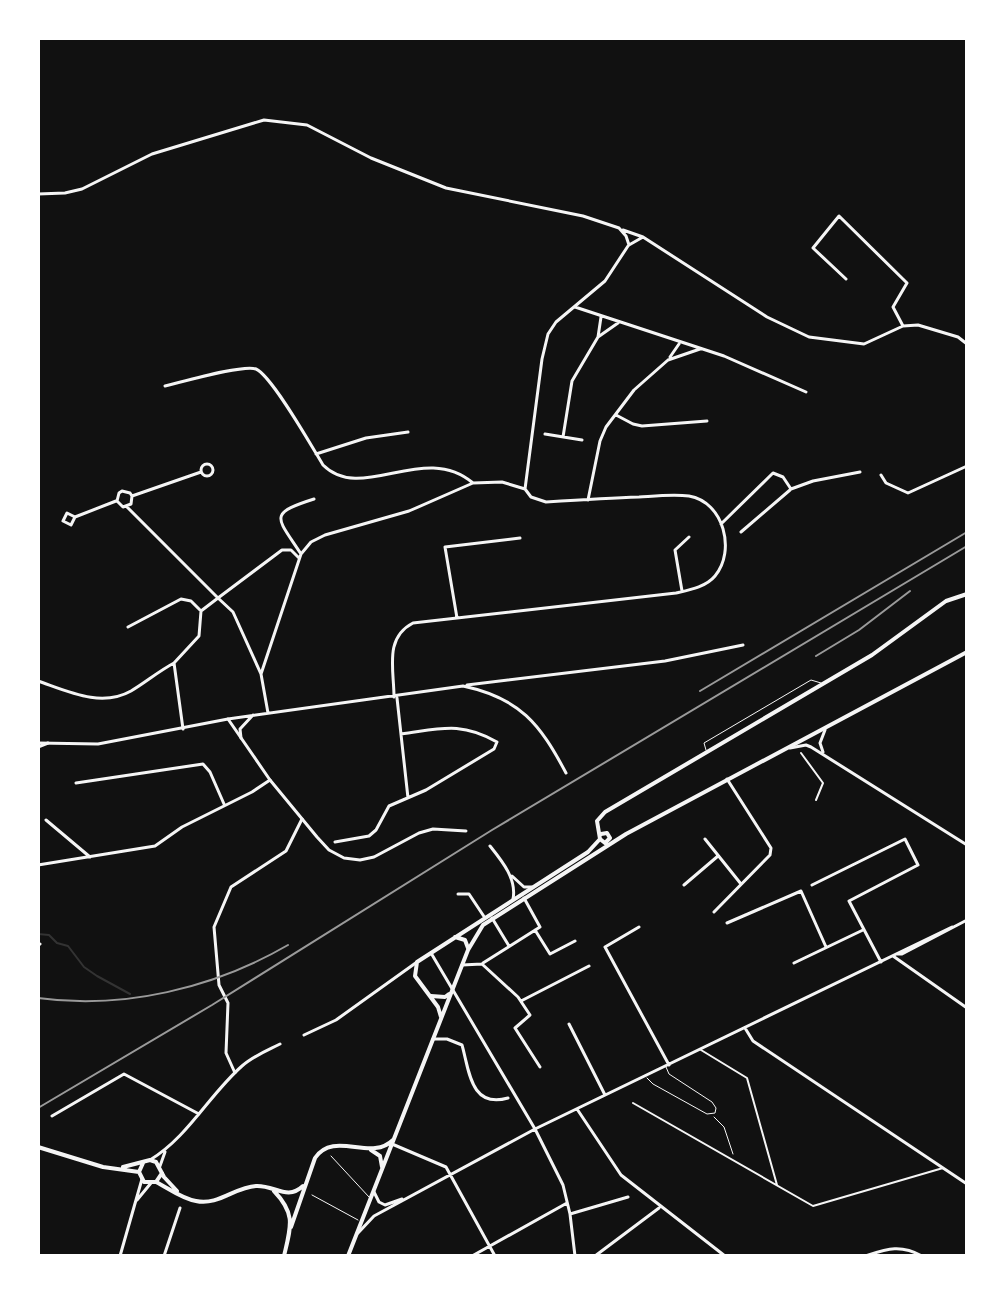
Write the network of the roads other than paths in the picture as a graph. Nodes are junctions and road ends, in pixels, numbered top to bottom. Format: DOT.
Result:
graph roads {
  1 [pos="38,194"];
  2 [pos="619,228"];
  3 [pos="643,237"];
  4 [pos="629,245"];
  5 [pos="846,279"];
  6 [pos="575,307"];
  7 [pos="601,317"];
  8 [pos="618,323"];
  9 [pos="903,326"];
  10 [pos="598,337"];
  11 [pos="680,342"];
  12 [pos="967,344"];
  13 [pos="702,349"];
  14 [pos="668,360"];
  15 [pos="165,386"];
  16 [pos="806,392"];
  17 [pos="616,415"];
  18 [pos="707,421"];
  19 [pos="408,432"];
  20 [pos="545,434"];
  21 [pos="563,437"];
  22 [pos="582,440"];
  23 [pos="316,454"];
  24 [pos="967,466"];
  25 [pos="201,472"];
  26 [pos="860,472"];
  27 [pos="881,475"];
  28 [pos="473,483"];
  29 [pos="525,489"];
  30 [pos="791,489"];
  31 [pos="132,496"];
  32 [pos="314,499"];
  33 [pos="588,500"];
  34 [pos="117,501"];
  35 [pos="127,507"];
  36 [pos="75,517"];
  37 [pos="721,524"];
  38 [pos="741,532"];
  39 [pos="689,537"];
  40 [pos="520,538"];
  41 [pos="300,556"];
  42 [pos="682,591"];
  43 [pos="967,594"];
  44 [pos="218,598"];
  45 [pos="201,611"];
  46 [pos="457,618"];
  47 [pos="128,627"];
  48 [pos="743,645"];
  49 [pos="967,652"];
  50 [pos="174,663"];
  51 [pos="261,674"];
  52 [pos="38,681"];
  53 [pos="824,684"];
  54 [pos="463,686"];
  55 [pos="395,697"];
  56 [pos="268,713"];
  57 [pos="253,715"];
  58 [pos="228,719"];
  59 [pos="828,725"];
  60 [pos="183,729"];
  61 [pos="401,734"];
  62 [pos="241,738"];
  63 [pos="38,745"];
  64 [pos="706,752"];
  65 [pos="801,753"];
  66 [pos="771,755"];
  67 [pos="825,756"];
  68 [pos="566,773"];
  69 [pos="727,779"];
  70 [pos="270,780"];
  71 [pos="76,783"];
  72 [pos="408,798"];
  73 [pos="816,800"];
  74 [pos="224,804"];
  75 [pos="302,818"];
  76 [pos="46,820"];
  77 [pos="466,831"];
  78 [pos="626,834"];
  79 [pos="604,839"];
  80 [pos="705,839"];
  81 [pos="335,842"];
  82 [pos="967,845"];
  83 [pos="490,846"];
  84 [pos="593,854"];
  85 [pos="718,856"];
  86 [pos="90,857"];
  87 [pos="38,865"];
  88 [pos="510,874"];
  89 [pos="741,884"];
  90 [pos="684,885"];
  91 [pos="812,885"];
  92 [pos="532,887"];
  93 [pos="458,894"];
  94 [pos="524,898"];
  95 [pos="513,900"];
  96 [pos="714,912"];
  97 [pos="485,918"];
  98 [pos="492,918"];
  99 [pos="967,920"];
  100 [pos="727,923"];
  101 [pos="639,927"];
  102 [pos="864,929"];
  103 [pos="535,930"];
  104 [pos="454,937"];
  105 [pos="575,941"];
  106 [pos="510,947"];
  107 [pos="826,947"];
  108 [pos="468,950"];
  109 [pos="431,953"];
  110 [pos="895,955"];
  111 [pos="417,962"];
  112 [pos="881,962"];
  113 [pos="794,963"];
  114 [pos="482,964"];
  115 [pos="462,965"];
  116 [pos="589,966"];
  117 [pos="404,972"];
  118 [pos="415,976"];
  119 [pos="453,990"];
  120 [pos="429,995"];
  121 [pos="521,1001"];
  122 [pos="967,1008"];
  123 [pos="441,1019"];
  124 [pos="569,1024"];
  125 [pos="745,1028"];
  126 [pos="304,1035"];
  127 [pos="433,1039"];
  128 [pos="280,1044"];
  129 [pos="700,1049"];
  130 [pos="667,1066"];
  131 [pos="540,1067"];
  132 [pos="235,1073"];
  133 [pos="645,1076"];
  134 [pos="605,1095"];
  135 [pos="508,1098"];
  136 [pos="633,1103"];
  137 [pos="577,1109"];
  138 [pos="200,1114"];
  139 [pos="712,1115"];
  140 [pos="52,1116"];
  141 [pos="535,1129"];
  142 [pos="395,1138"];
  143 [pos="392,1144"];
  144 [pos="38,1147"];
  145 [pos="167,1149"];
  146 [pos="369,1149"];
  147 [pos="733,1154"];
  148 [pos="331,1156"];
  149 [pos="150,1160"];
  150 [pos="143,1163"];
  151 [pos="160,1166"];
  152 [pos="112,1168"];
  153 [pos="943,1168"];
  154 [pos="139,1172"];
  155 [pos="382,1172"];
  156 [pos="162,1173"];
  157 [pos="451,1174"];
  158 [pos="142,1179"];
  159 [pos="153,1183"];
  160 [pos="305,1184"];
  161 [pos="967,1184"];
  162 [pos="777,1186"];
  163 [pos="272,1189"];
  164 [pos="373,1191"];
  165 [pos="178,1192"];
  166 [pos="312,1195"];
  167 [pos="628,1197"];
  168 [pos="405,1198"];
  169 [pos="370,1199"];
  170 [pos="568,1203"];
  171 [pos="132,1207"];
  172 [pos="180,1208"];
  173 [pos="660,1208"];
  174 [pos="570,1214"];
  175 [pos="361,1222"];
  176 [pos="291,1227"];
  177 [pos="352,1244"];
  178 [pos="490,1247"];
  179 [pos="120,1256"];
  180 [pos="164,1256"];
  181 [pos="284,1256"];
  182 [pos="348,1256"];
  183 [pos="472,1256"];
  184 [pos="495,1256"];
  185 [pos="575,1256"];
  186 [pos="595,1256"];
  187 [pos="725,1256"];
  188 [pos="865,1256"];
  189 [pos="922,1256"];
  1 -- 2 [label="street"];
  2 -- 3 [label="street"];
  2 -- 4 [label="street"];
  3 -- 4 [label="street"];
  3 -- 9 [label="street"];
  4 -- 6 [label="street"];
  5 -- 9 [label="street"];
  6 -- 7 [label="street"];
  6 -- 29 [label="street"];
  7 -- 8 [label="street"];
  7 -- 10 [label="street"];
  8 -- 10 [label="street"];
  8 -- 11 [label="street"];
  9 -- 12 [label="street"];
  10 -- 21 [label="street"];
  11 -- 13 [label="street"];
  11 -- 14 [label="street"];
  13 -- 14 [label="street"];
  13 -- 16 [label="street"];
  14 -- 17 [label="street"];
  15 -- 23 [label="street"];
  17 -- 18 [label="street"];
  17 -- 33 [label="street"];
  19 -- 23 [label="street"];
  20 -- 21 [label="street"];
  21 -- 22 [label="street"];
  23 -- 28 [label="street"];
  24 -- 27 [label="street"];
  25 -- 31 [label="street"];
  26 -- 30 [label="street"];
  28 -- 29 [label="street"];
  28 -- 41 [label="street"];
  29 -- 33 [label="street"];
  30 -- 37 [label="street"];
  30 -- 38 [label="street"];
  31 -- 34 [label="street"];
  31 -- 35 [label="street"];
  32 -- 41 [label="street"];
  33 -- 37 [label="street"];
  34 -- 35 [label="street"];
  34 -- 36 [label="street"];
  35 -- 44 [label="street"];
  37 -- 42 [label="street"];
  39 -- 42 [label="street"];
  40 -- 46 [label="street"];
  41 -- 44 [label="street"];
  41 -- 51 [label="street"];
  42 -- 46 [label="street"];
  43 -- 53 [label="main road"];
  44 -- 45 [label="street"];
  44 -- 51 [label="street"];
  45 -- 47 [label="street"];
  45 -- 50 [label="street"];
  46 -- 55 [label="street"];
  48 -- 54 [label="street"];
  49 -- 59 [label="main road"];
  50 -- 52 [label="street"];
  50 -- 60 [label="street"];
  51 -- 56 [label="street"];
  53 -- 64 [label="main road"];
  53 -- 64 [label="lane"];
  54 -- 55 [label="street"];
  54 -- 68 [label="street"];
  55 -- 56 [label="street"];
  55 -- 61 [label="street"];
  56 -- 57 [label="street"];
  57 -- 58 [label="street"];
  57 -- 62 [label="street"];
  58 -- 60 [label="street"];
  58 -- 62 [label="street"];
  59 -- 66 [label="main road"];
  59 -- 67 [label="street"];
  60 -- 63 [label="street"];
  61 -- 72 [label="street"];
  61 -- 72 [label="street"];
  62 -- 70 [label="street"];
  64 -- 79 [label="main road"];
  65 -- 73 [label="street"];
  66 -- 67 [label="street"];
  66 -- 69 [label="main road"];
  67 -- 82 [label="street"];
  69 -- 78 [label="main road"];
  69 -- 89 [label="street"];
  70 -- 74 [label="street"];
  70 -- 75 [label="street"];
  71 -- 74 [label="street"];
  72 -- 81 [label="street"];
  74 -- 86 [label="street"];
  75 -- 77 [label="street"];
  75 -- 132 [label="street"];
  76 -- 86 [label="street"];
  78 -- 79 [label="main road"];
  78 -- 84 [label="main road"];
  79 -- 84 [label="main road"];
  79 -- 92 [label="main road"];
  80 -- 85 [label="street"];
  83 -- 88 [label="street"];
  84 -- 94 [label="main road"];
  85 -- 89 [label="street"];
  85 -- 90 [label="street"];
  86 -- 87 [label="street"];
  88 -- 92 [label="street"];
  88 -- 95 [label="street"];
  89 -- 96 [label="street"];
  91 -- 102 [label="street"];
  92 -- 95 [label="main road"];
  93 -- 97 [label="street"];
  94 -- 98 [label="main road"];
  94 -- 103 [label="street"];
  95 -- 97 [label="main road"];
  97 -- 104 [label="main road"];
  98 -- 106 [label="street"];
  98 -- 108 [label="main road"];
  99 -- 110 [label="street"];
  100 -- 107 [label="street"];
  101 -- 130 [label="street"];
  102 -- 107 [label="street"];
  102 -- 112 [label="street"];
  103 -- 105 [label="street"];
  103 -- 106 [label="street"];
  104 -- 108 [label="main road"];
  104 -- 109 [label="main road"];
  106 -- 114 [label="street"];
  107 -- 113 [label="street"];
  108 -- 115 [label="main road"];
  109 -- 111 [label="main road"];
  109 -- 119 [label="street"];
  110 -- 112 [label="street"];
  110 -- 122 [label="street"];
  111 -- 117 [label="street"];
  111 -- 118 [label="main road"];
  112 -- 125 [label="street"];
  114 -- 115 [label="street"];
  114 -- 121 [label="street"];
  115 -- 119 [label="main road"];
  116 -- 121 [label="street"];
  117 -- 118 [label="street"];
  117 -- 126 [label="street"];
  118 -- 120 [label="main road"];
  119 -- 120 [label="main road"];
  119 -- 123 [label="main road"];
  119 -- 141 [label="street"];
  120 -- 123 [label="main road"];
  121 -- 131 [label="street"];
  123 -- 127 [label="main road"];
  124 -- 134 [label="street"];
  125 -- 129 [label="street"];
  125 -- 153 [label="street"];
  127 -- 135 [label="street"];
  127 -- 142 [label="main road"];
  128 -- 132 [label="street"];
  129 -- 130 [label="street"];
  129 -- 162 [label="street"];
  130 -- 133 [label="street"];
  130 -- 139 [label="lane"];
  132 -- 138 [label="street"];
  133 -- 134 [label="street"];
  133 -- 139 [label="lane"];
  134 -- 137 [label="street"];
  136 -- 162 [label="street"];
  137 -- 141 [label="street"];
  137 -- 173 [label="street"];
  138 -- 140 [label="street"];
  138 -- 145 [label="street"];
  139 -- 147 [label="lane"];
  141 -- 157 [label="street"];
  141 -- 170 [label="street"];
  142 -- 143 [label="main road"];
  142 -- 146 [label="main road"];
  143 -- 155 [label="main road"];
  143 -- 157 [label="street"];
  144 -- 152 [label="main road"];
  145 -- 149 [label="street"];
  145 -- 151 [label="street"];
  146 -- 155 [label="main road"];
  146 -- 160 [label="main road"];
  148 -- 169 [label="lane"];
  149 -- 150 [label="main road"];
  149 -- 151 [label="main road"];
  150 -- 152 [label="main road"];
  150 -- 154 [label="main road"];
  151 -- 156 [label="main road"];
  152 -- 154 [label="main road"];
  153 -- 161 [label="street"];
  153 -- 162 [label="street"];
  154 -- 158 [label="main road"];
  155 -- 164 [label="main road"];
  156 -- 159 [label="main road"];
  156 -- 165 [label="main road"];
  157 -- 168 [label="street"];
  157 -- 178 [label="street"];
  158 -- 159 [label="main road"];
  158 -- 171 [label="street"];
  159 -- 165 [label="main road"];
  159 -- 171 [label="street"];
  160 -- 163 [label="main road"];
  160 -- 176 [label="main road"];
  163 -- 165 [label="main road"];
  163 -- 176 [label="main road"];
  164 -- 168 [label="street"];
  164 -- 169 [label="main road"];
  166 -- 175 [label="lane"];
  167 -- 174 [label="street"];
  168 -- 177 [label="street"];
  169 -- 175 [label="main road"];
  170 -- 174 [label="street"];
  170 -- 178 [label="street"];
  171 -- 179 [label="street"];
  172 -- 180 [label="street"];
  173 -- 186 [label="street"];
  173 -- 187 [label="street"];
  174 -- 185 [label="street"];
  175 -- 177 [label="main road"];
  176 -- 181 [label="main road"];
  177 -- 182 [label="main road"];
  178 -- 183 [label="street"];
  178 -- 184 [label="street"];
  188 -- 189 [label="street"];
}
